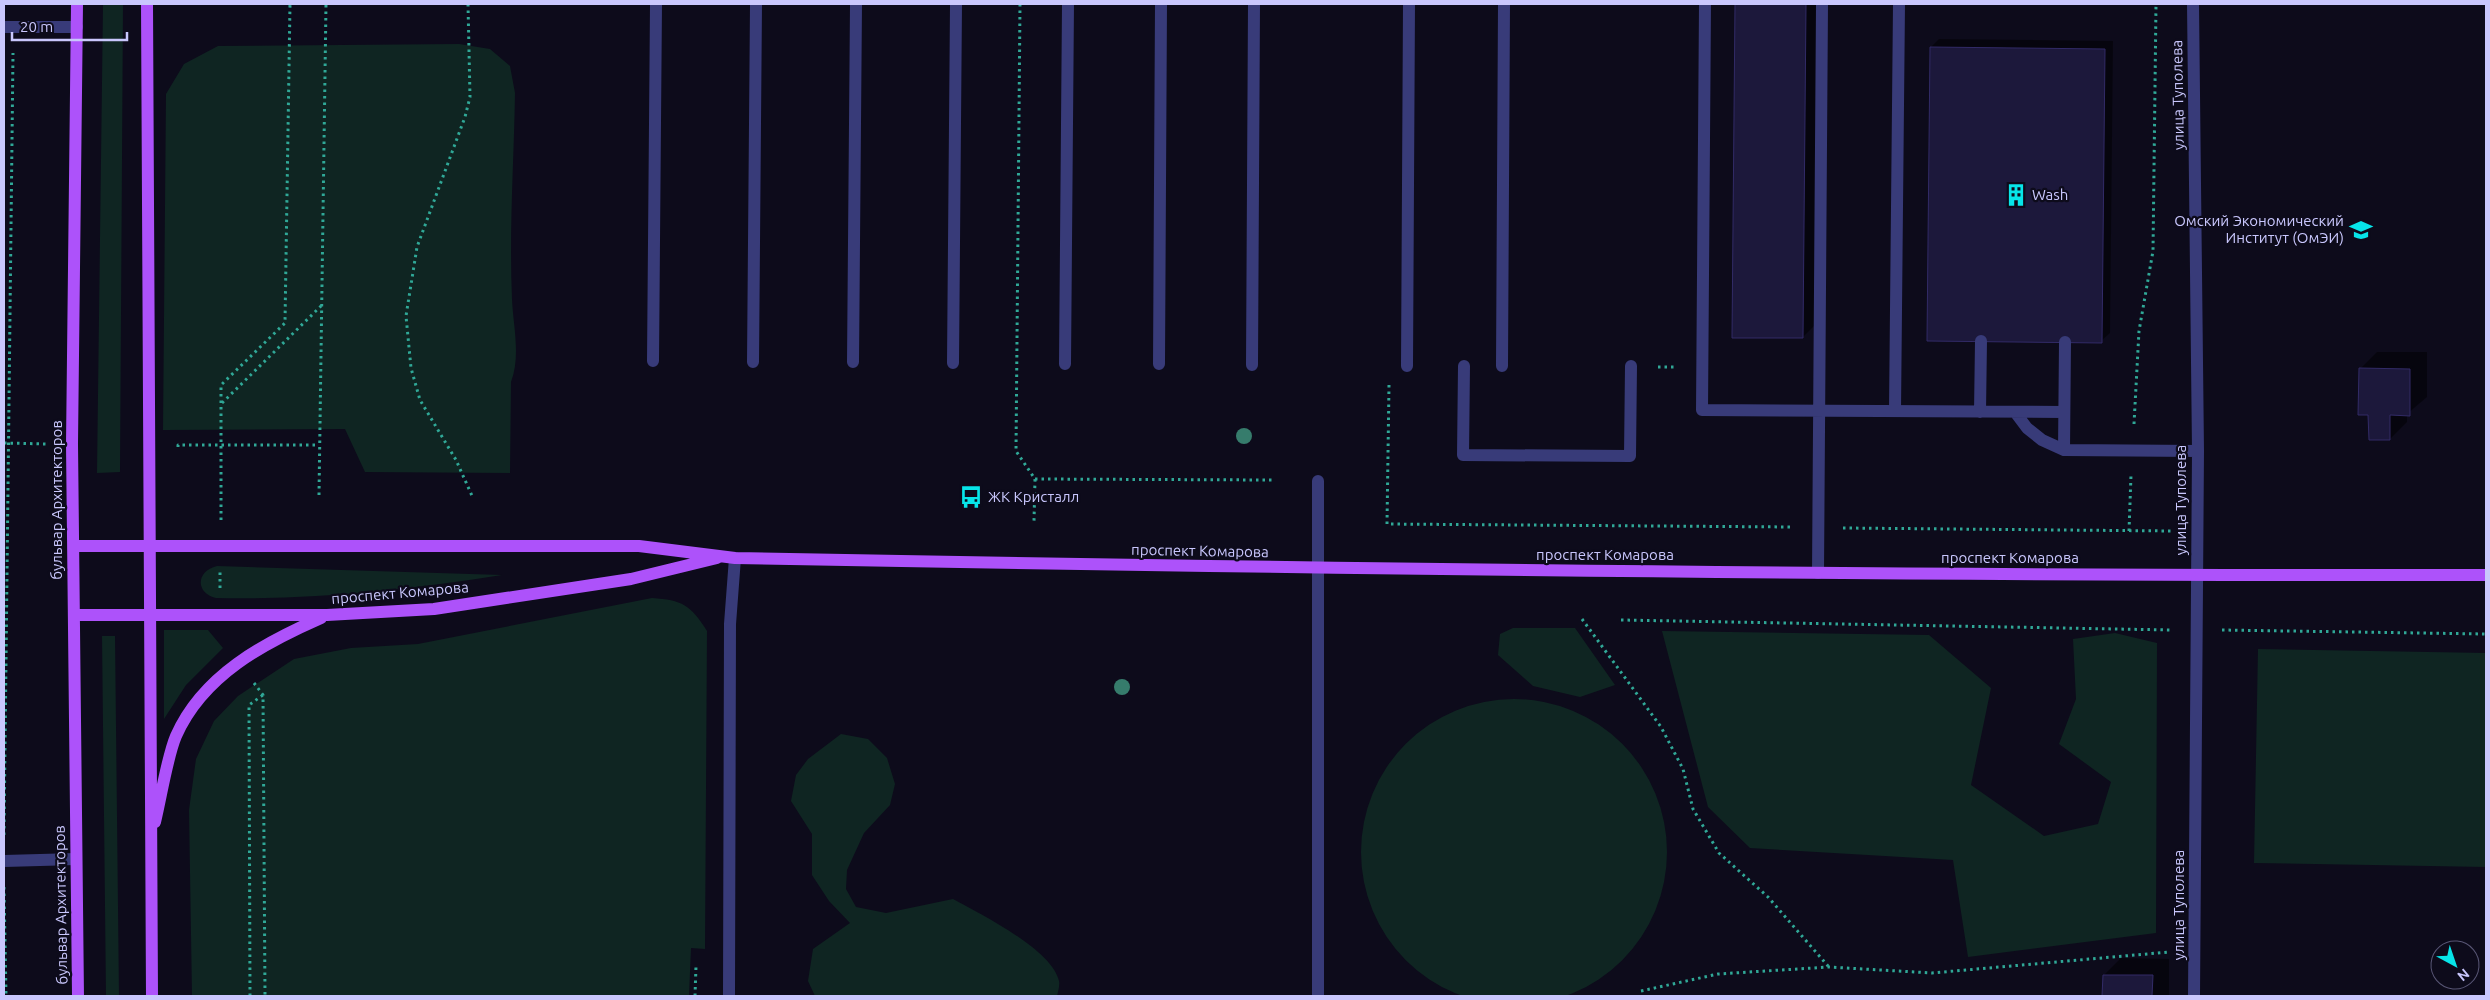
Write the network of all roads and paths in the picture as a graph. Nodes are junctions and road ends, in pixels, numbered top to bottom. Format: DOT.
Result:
graph roads {
  1 [pos="77,4"];
  2 [pos="147,4"];
  3 [pos="290,4"];
  4 [pos="326,4"];
  5 [pos="468,4"];
  6 [pos="656,4"];
  7 [pos="756,4"];
  8 [pos="856,4"];
  9 [pos="956,4"];
  10 [pos="1020,4"];
  11 [pos="1068,4"];
  12 [pos="1161,4"];
  13 [pos="1254,4"];
  14 [pos="1409,4"];
  15 [pos="1504,4"];
  16 [pos="1705,4"];
  17 [pos="1822,4"];
  18 [pos="1899,4"];
  19 [pos="2156,4"];
  20 [pos="2193,4"];
  21 [pos="4,27"];
  22 [pos="77,27"];
  23 [pos="13,46"];
  24 [pos="322,306"];
  25 [pos="1981,341"];
  26 [pos="2065,342"];
  27 [pos="653,362"];
  28 [pos="753,362"];
  29 [pos="853,362"];
  30 [pos="953,363"];
  31 [pos="1065,364"];
  32 [pos="1158,364"];
  33 [pos="1252,365"];
  34 [pos="1407,366"];
  35 [pos="1464,366"];
  36 [pos="1502,366"];
  37 [pos="1630,366"];
  38 [pos="1389,375"];
  39 [pos="1819,410"];
  40 [pos="1895,411"];
  41 [pos="1980,412"];
  42 [pos="2015,412"];
  43 [pos="2064,412"];
  44 [pos="6,443"];
  45 [pos="54,444"];
  46 [pos="178,445"];
  47 [pos="319,445"];
  48 [pos="2064,450"];
  49 [pos="2132,450"];
  50 [pos="2198,452"];
  51 [pos="1034,479"];
  52 [pos="1272,480"];
  53 [pos="1318,481"];
  54 [pos="319,495"];
  55 [pos="473,498"];
  56 [pos="1034,520"];
  57 [pos="1388,524"];
  58 [pos="2129,531"];
  59 [pos="149,545"];
  60 [pos="74,546"];
  61 [pos="5,547"];
  62 [pos="730,557"];
  63 [pos="1319,569"];
  64 [pos="1818,573"];
  65 [pos="2486,575"];
  66 [pos="2197,576"];
  67 [pos="74,615"];
  68 [pos="327,615"];
  69 [pos="149,616"];
  70 [pos="1582,620"];
  71 [pos="1621,620"];
  72 [pos="2197,630"];
  73 [pos="2486,634"];
  74 [pos="4,839"];
  75 [pos="150,844"];
  76 [pos="76,859"];
  77 [pos="4,861"];
  78 [pos="4,881"];
  79 [pos="2195,950"];
  80 [pos="696,966"];
  81 [pos="1829,967"];
  82 [pos="1641,991"];
  83 [pos="6,996"];
  84 [pos="78,996"];
  85 [pos="152,996"];
  86 [pos="250,996"];
  87 [pos="265,996"];
  88 [pos="695,996"];
  89 [pos="729,996"];
  90 [pos="1318,996"];
  91 [pos="2194,996"];
  1 -- 22 [label="main road, бульвар Архитекторов"];
  2 -- 59 [label="main road"];
  3 -- 24 [label="path"];
  4 -- 24 [label="path"];
  5 -- 55 [label="path"];
  6 -- 27 [label="street"];
  7 -- 28 [label="street"];
  8 -- 29 [label="street"];
  9 -- 30 [label="street"];
  10 -- 51 [label="path"];
  11 -- 31 [label="street"];
  12 -- 32 [label="street"];
  13 -- 33 [label="street"];
  14 -- 34 [label="street"];
  15 -- 36 [label="street"];
  16 -- 39 [label="street"];
  17 -- 39 [label="street"];
  18 -- 40 [label="street"];
  19 -- 49 [label="path"];
  20 -- 50 [label="street, улица Туполева"];
  21 -- 22 [label="street"];
  22 -- 60 [label="main road, бульвар Архитекторов"];
  23 -- 44 [label="path"];
  24 -- 47 [label="path"];
  25 -- 41 [label="street"];
  26 -- 43 [label="street"];
  35 -- 37 [label="street"];
  38 -- 57 [label="path"];
  39 -- 40 [label="street"];
  39 -- 64 [label="street"];
  40 -- 41 [label="street"];
  41 -- 42 [label="street"];
  42 -- 43 [label="street"];
  42 -- 48 [label="street"];
  43 -- 48 [label="street"];
  44 -- 45 [label="path"];
  44 -- 61 [label="path"];
  46 -- 47 [label="path"];
  47 -- 54 [label="path"];
  48 -- 49 [label="street"];
  49 -- 50 [label="street"];
  49 -- 58 [label="path"];
  50 -- 66 [label="street, улица Туполева"];
  51 -- 52 [label="path"];
  51 -- 56 [label="path"];
  53 -- 63 [label="street"];
  59 -- 60 [label="main road, проспект Комарова"];
  59 -- 62 [label="main road, проспект Комарова"];
  59 -- 69 [label="main road"];
  60 -- 67 [label="main road, бульвар Архитекторов"];
  61 -- 74 [label="path"];
  62 -- 63 [label="main road, проспект Комарова"];
  62 -- 68 [label="main road, проспект Комарова"];
  62 -- 89 [label="street"];
  63 -- 64 [label="main road, проспект Комарова"];
  63 -- 90 [label="street"];
  64 -- 66 [label="main road, проспект Комарова"];
  65 -- 66 [label="main road, проспект Комарова"];
  66 -- 72 [label="street, улица Туполева"];
  67 -- 69 [label="main road, проспект Комарова"];
  67 -- 76 [label="main road, бульвар Архитекторов"];
  68 -- 69 [label="main road, проспект Комарова"];
  68 -- 75 [label="main road"];
  69 -- 75 [label="main road"];
  70 -- 81 [label="path"];
  71 -- 72 [label="path"];
  72 -- 73 [label="path"];
  72 -- 79 [label="street, улица Туполева"];
  75 -- 85 [label="main road"];
  76 -- 77 [label="street"];
  76 -- 84 [label="main road, бульвар Архитекторов"];
  78 -- 83 [label="path"];
  79 -- 81 [label="path"];
  79 -- 91 [label="street, улица Туполева"];
  80 -- 88 [label="path"];
  81 -- 82 [label="path"];
  86 -- 87 [label="path"];
}
